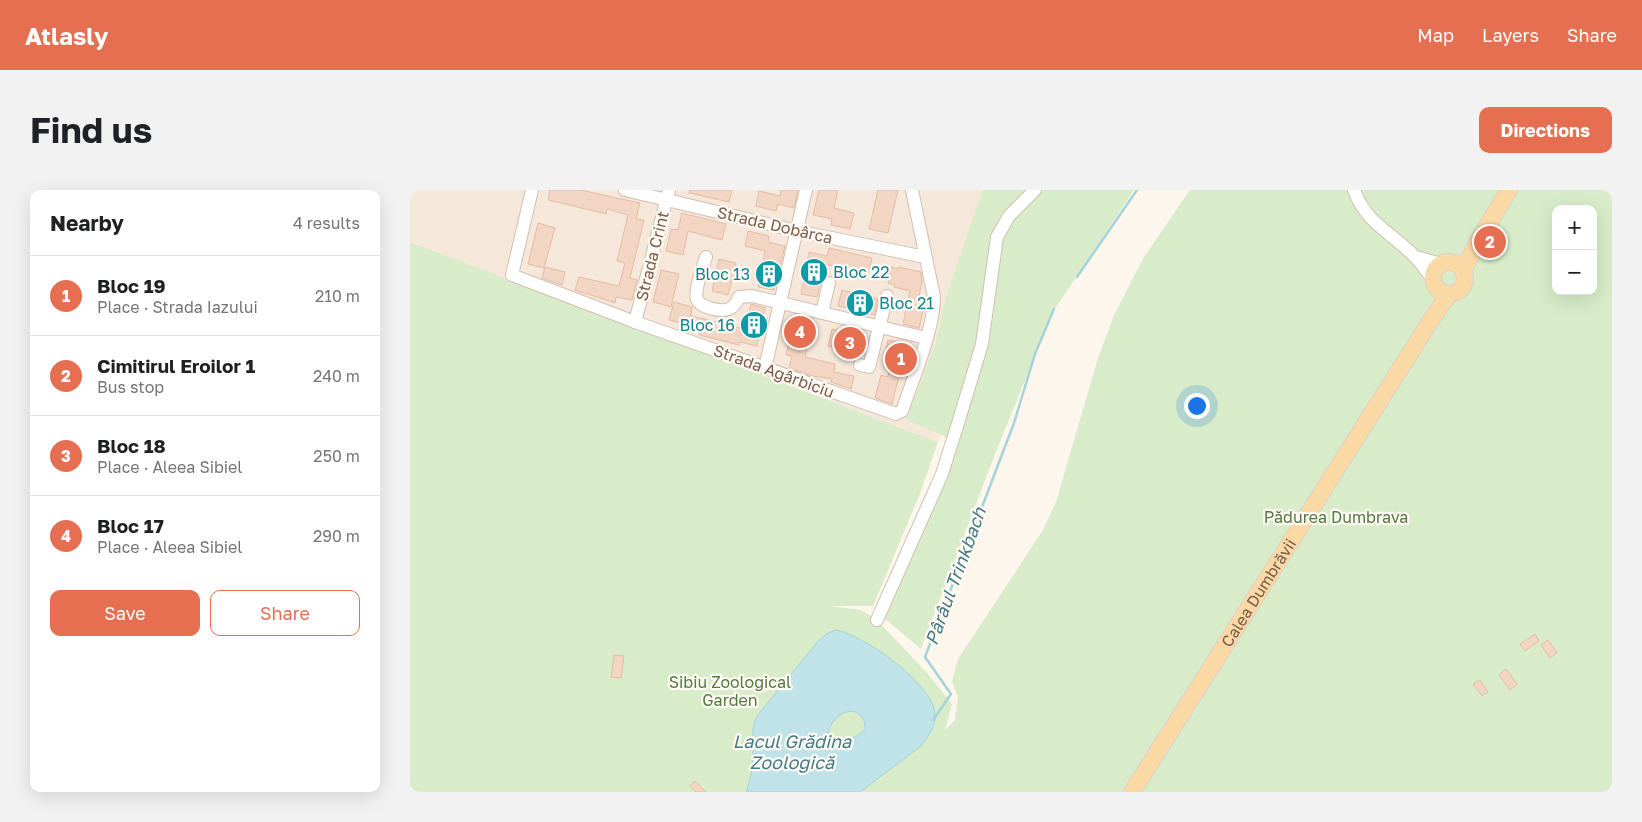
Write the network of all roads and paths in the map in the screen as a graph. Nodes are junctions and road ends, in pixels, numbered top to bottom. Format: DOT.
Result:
graph roads {
  1 [pos="532,190"];
  2 [pos="625,190"];
  3 [pos="806,190"];
  4 [pos="912,190"];
  5 [pos="1035,190"];
  6 [pos="1354,190"];
  7 [pos="1509,190"];
  8 [pos="667,195"];
  9 [pos="797,231"];
  10 [pos="706,257"];
  11 [pos="925,257"];
  12 [pos="1416,257"];
  13 [pos="1453,266"];
  14 [pos="829,283"];
  15 [pos="1440,288"];
  16 [pos="887,296"];
  17 [pos="780,303"];
  18 [pos="822,313"];
  19 [pos="635,322"];
  20 [pos="880,327"];
  21 [pos="926,338"];
  22 [pos="860,365"];
  23 [pos="765,368"];
  24 [pos="877,620"];
  25 [pos="1132,792"];
  1 -- 19 [label="street, Strada Agârbiciu"];
  2 -- 8 [label="street, Strada Dobârca"];
  3 -- 9 [label="street"];
  4 -- 11 [label="street"];
  5 -- 24 [label="street"];
  6 -- 12 [label="street"];
  7 -- 13 [label="main road"];
  8 -- 9 [label="street, Strada Dobârca"];
  8 -- 19 [label="street, Strada Crint"];
  9 -- 11 [label="street, Strada Dobârca"];
  9 -- 17 [label="street"];
  10 -- 17 [label="street"];
  11 -- 21 [label="street"];
  12 -- 13 [label="street"];
  12 -- 15 [label="street"];
  13 -- 15 [label="main road"];
  13 -- 15 [label="main road"];
  14 -- 18 [label="street"];
  15 -- 25 [label="main road, Calea Dumbrăvii"];
  16 -- 20 [label="street"];
  17 -- 18 [label="street"];
  17 -- 23 [label="street"];
  18 -- 20 [label="street"];
  19 -- 23 [label="street, Strada Agârbiciu"];
  20 -- 21 [label="street"];
  20 -- 22 [label="street"];
  21 -- 23 [label="street, Strada Agârbiciu"];
}
